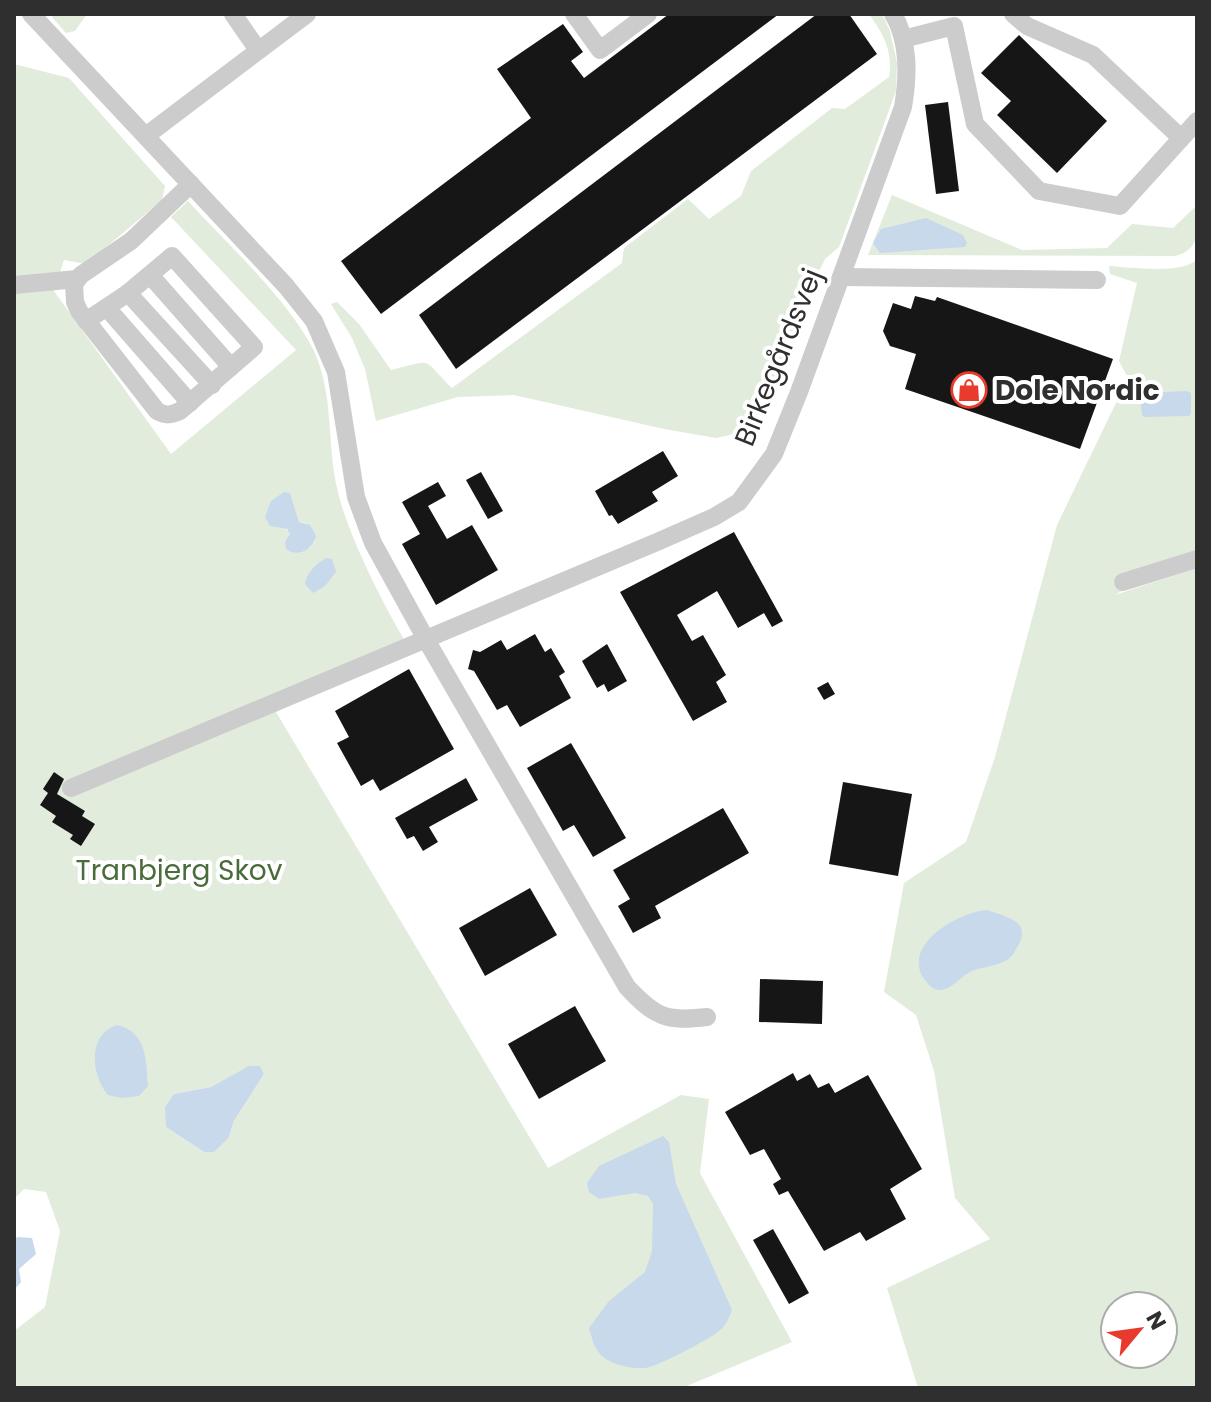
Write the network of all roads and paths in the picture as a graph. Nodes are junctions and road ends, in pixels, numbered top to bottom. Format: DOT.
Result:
graph roads {
  1 [pos="31,14"];
  2 [pos="233,14"];
  3 [pos="307,14"];
  4 [pos="574,14"];
  5 [pos="648,14"];
  6 [pos="893,14"];
  7 [pos="1013,14"];
  8 [pos="959,20"];
  9 [pos="903,39"];
  10 [pos="258,50"];
  11 [pos="1197,121"];
  12 [pos="147,135"];
  13 [pos="1181,138"];
  14 [pos="191,184"];
  15 [pos="150,275"];
  16 [pos="841,277"];
  17 [pos="77,279"];
  18 [pos="1097,280"];
  19 [pos="14,285"];
  20 [pos="128,293"];
  21 [pos="107,308"];
  22 [pos="86,321"];
  23 [pos="231,367"];
  24 [pos="212,385"];
  25 [pos="190,403"];
  26 [pos="1197,559"];
  27 [pos="1123,582"];
  28 [pos="426,639"];
  29 [pos="71,788"];
  30 [pos="707,1017"];
  1 -- 12 [label="street"];
  2 -- 10 [label="street"];
  3 -- 10 [label="street"];
  4 -- 5 [label="street"];
  6 -- 9 [label="street, Birkegårdsvej"];
  7 -- 13 [label="street"];
  8 -- 9 [label="street"];
  8 -- 13 [label="street"];
  9 -- 16 [label="street, Birkegårdsvej"];
  10 -- 12 [label="street"];
  11 -- 13 [label="street"];
  12 -- 14 [label="street"];
  14 -- 17 [label="street"];
  14 -- 28 [label="street"];
  15 -- 20 [label="street"];
  15 -- 23 [label="street"];
  15 -- 23 [label="street"];
  16 -- 18 [label="street"];
  16 -- 28 [label="street, Birkegårdsvej"];
  17 -- 19 [label="street"];
  17 -- 22 [label="street"];
  20 -- 21 [label="street"];
  20 -- 24 [label="street"];
  21 -- 22 [label="street"];
  21 -- 25 [label="street"];
  22 -- 25 [label="street"];
  23 -- 24 [label="street"];
  24 -- 25 [label="street"];
  26 -- 27 [label="street"];
  28 -- 29 [label="street, Birkegårdsvej"];
  28 -- 30 [label="street"];
}
